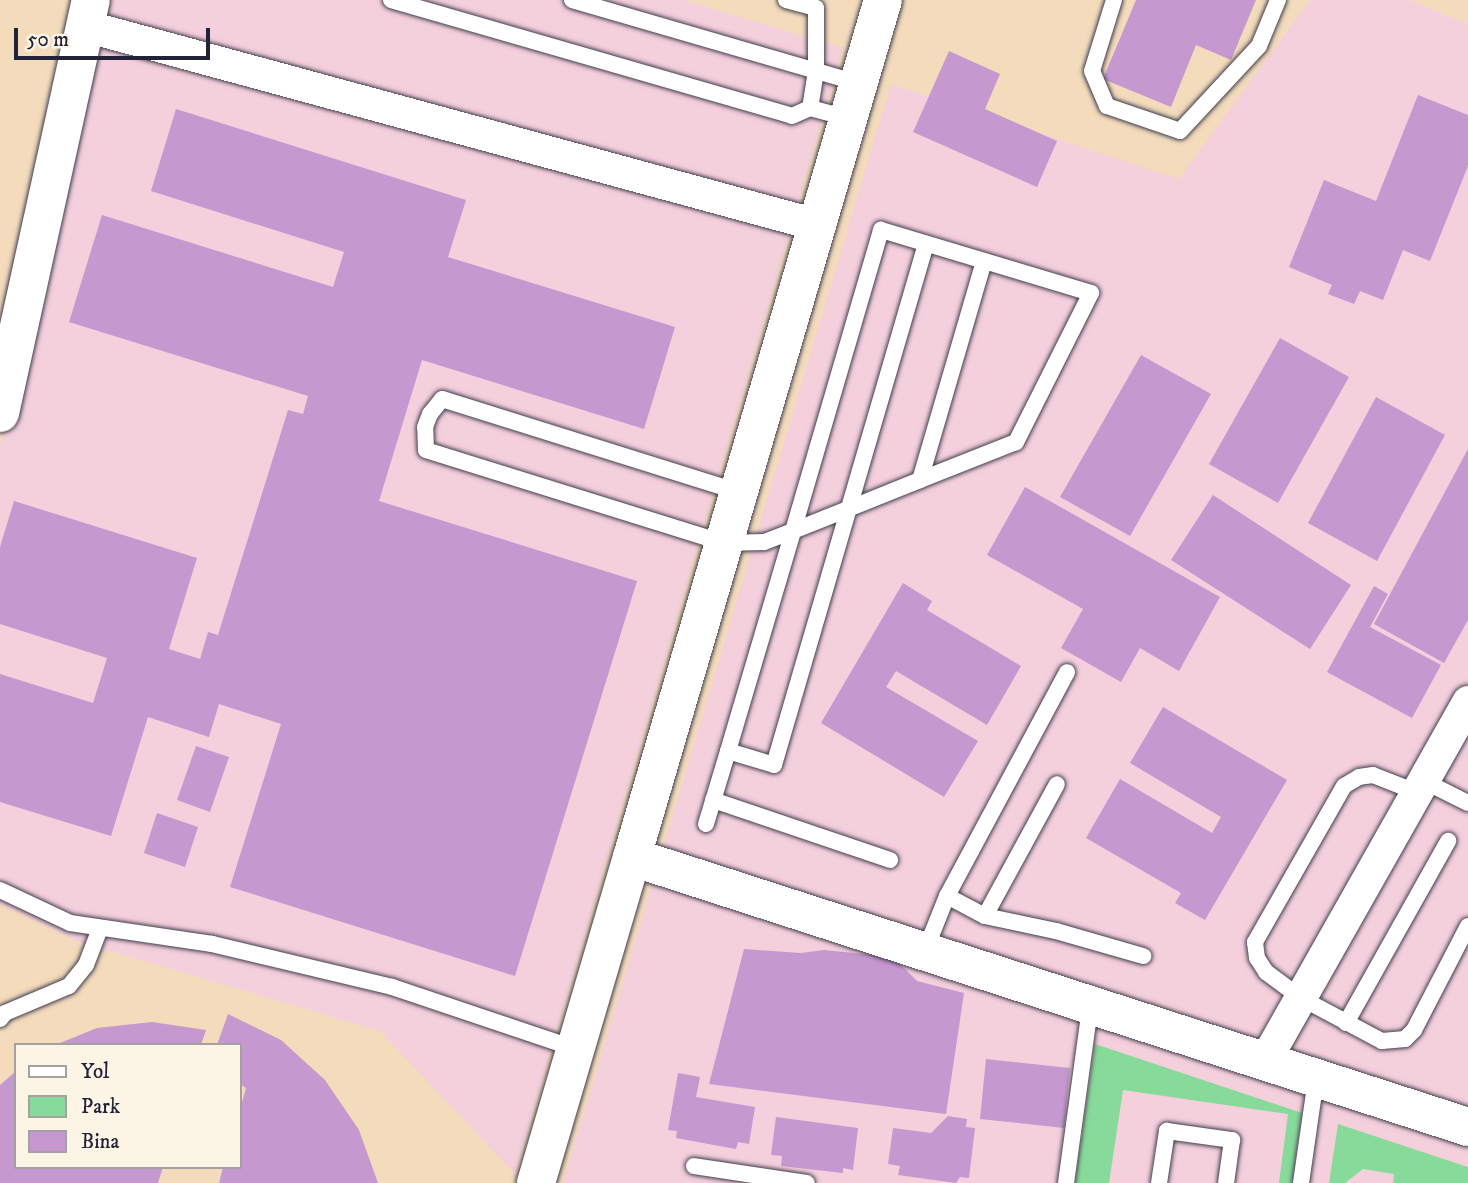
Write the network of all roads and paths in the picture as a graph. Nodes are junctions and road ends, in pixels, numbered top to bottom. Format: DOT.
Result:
graph roads {
  1 [pos="391,0"];
  2 [pos="572,0"];
  3 [pos="786,0"];
  4 [pos="883,0"];
  5 [pos="1114,0"];
  6 [pos="1278,0"];
  7 [pos="88,13"];
  8 [pos="816,71"];
  9 [pos="852,100"];
  10 [pos="810,108"];
  11 [pos="50,190"];
  12 [pos="817,225"];
  13 [pos="926,244"];
  14 [pos="984,261"];
  15 [pos="0,303"];
  16 [pos="2,403"];
  17 [pos="920,480"];
  18 [pos="738,492"];
  19 [pos="848,509"];
  20 [pos="793,531"];
  21 [pos="724,543"];
  22 [pos="1067,672"];
  23 [pos="1468,703"];
  24 [pos="728,751"];
  25 [pos="1056,784"];
  26 [pos="1419,786"];
  27 [pos="713,800"];
  28 [pos="1468,803"];
  29 [pos="706,824"];
  30 [pos="1448,841"];
  31 [pos="632,857"];
  32 [pos="890,860"];
  33 [pos="0,890"];
  34 [pos="947,896"];
  35 [pos="985,916"];
  36 [pos="1468,926"];
  37 [pos="100,928"];
  38 [pos="924,953"];
  39 [pos="1143,956"];
  40 [pos="1301,998"];
  41 [pos="1090,1007"];
  42 [pos="0,1019"];
  43 [pos="1346,1023"];
  44 [pos="576,1049"];
  45 [pos="1264,1063"];
  46 [pos="1315,1079"];
  47 [pos="1468,1127"];
  48 [pos="694,1166"];
  49 [pos="536,1183"];
  50 [pos="807,1183"];
  51 [pos="1066,1183"];
  52 [pos="1159,1183"];
  53 [pos="1226,1183"];
  54 [pos="1301,1183"];
  1 -- 10 [label="lane"];
  2 -- 8 [label="lane"];
  3 -- 8 [label="lane"];
  4 -- 9 [label="street"];
  5 -- 6 [label="lane"];
  7 -- 11 [label="street"];
  7 -- 12 [label="street"];
  8 -- 9 [label="lane"];
  8 -- 10 [label="lane"];
  9 -- 10 [label="lane"];
  9 -- 12 [label="street"];
  11 -- 15 [label="street"];
  11 -- 16 [label="street"];
  12 -- 18 [label="street"];
  13 -- 14 [label="lane"];
  13 -- 19 [label="lane"];
  13 -- 20 [label="lane"];
  14 -- 17 [label="lane"];
  14 -- 17 [label="lane"];
  17 -- 19 [label="lane"];
  18 -- 21 [label="street"];
  18 -- 21 [label="lane"];
  19 -- 20 [label="lane"];
  19 -- 24 [label="lane"];
  20 -- 21 [label="lane"];
  20 -- 24 [label="lane"];
  21 -- 31 [label="street"];
  22 -- 34 [label="lane"];
  23 -- 26 [label="street"];
  24 -- 27 [label="lane"];
  25 -- 35 [label="lane"];
  26 -- 28 [label="lane"];
  26 -- 40 [label="street"];
  26 -- 40 [label="lane"];
  27 -- 29 [label="lane"];
  27 -- 32 [label="lane"];
  30 -- 43 [label="lane"];
  31 -- 38 [label="street"];
  31 -- 44 [label="street"];
  33 -- 37 [label="lane"];
  34 -- 35 [label="lane"];
  34 -- 38 [label="lane"];
  35 -- 39 [label="lane"];
  36 -- 43 [label="lane"];
  37 -- 42 [label="lane"];
  37 -- 44 [label="lane"];
  38 -- 41 [label="street"];
  40 -- 43 [label="lane"];
  40 -- 45 [label="street"];
  41 -- 45 [label="street"];
  41 -- 51 [label="lane"];
  44 -- 49 [label="street"];
  45 -- 46 [label="street"];
  46 -- 47 [label="street"];
  46 -- 54 [label="lane"];
  48 -- 50 [label="lane"];
  52 -- 53 [label="lane"];
}
